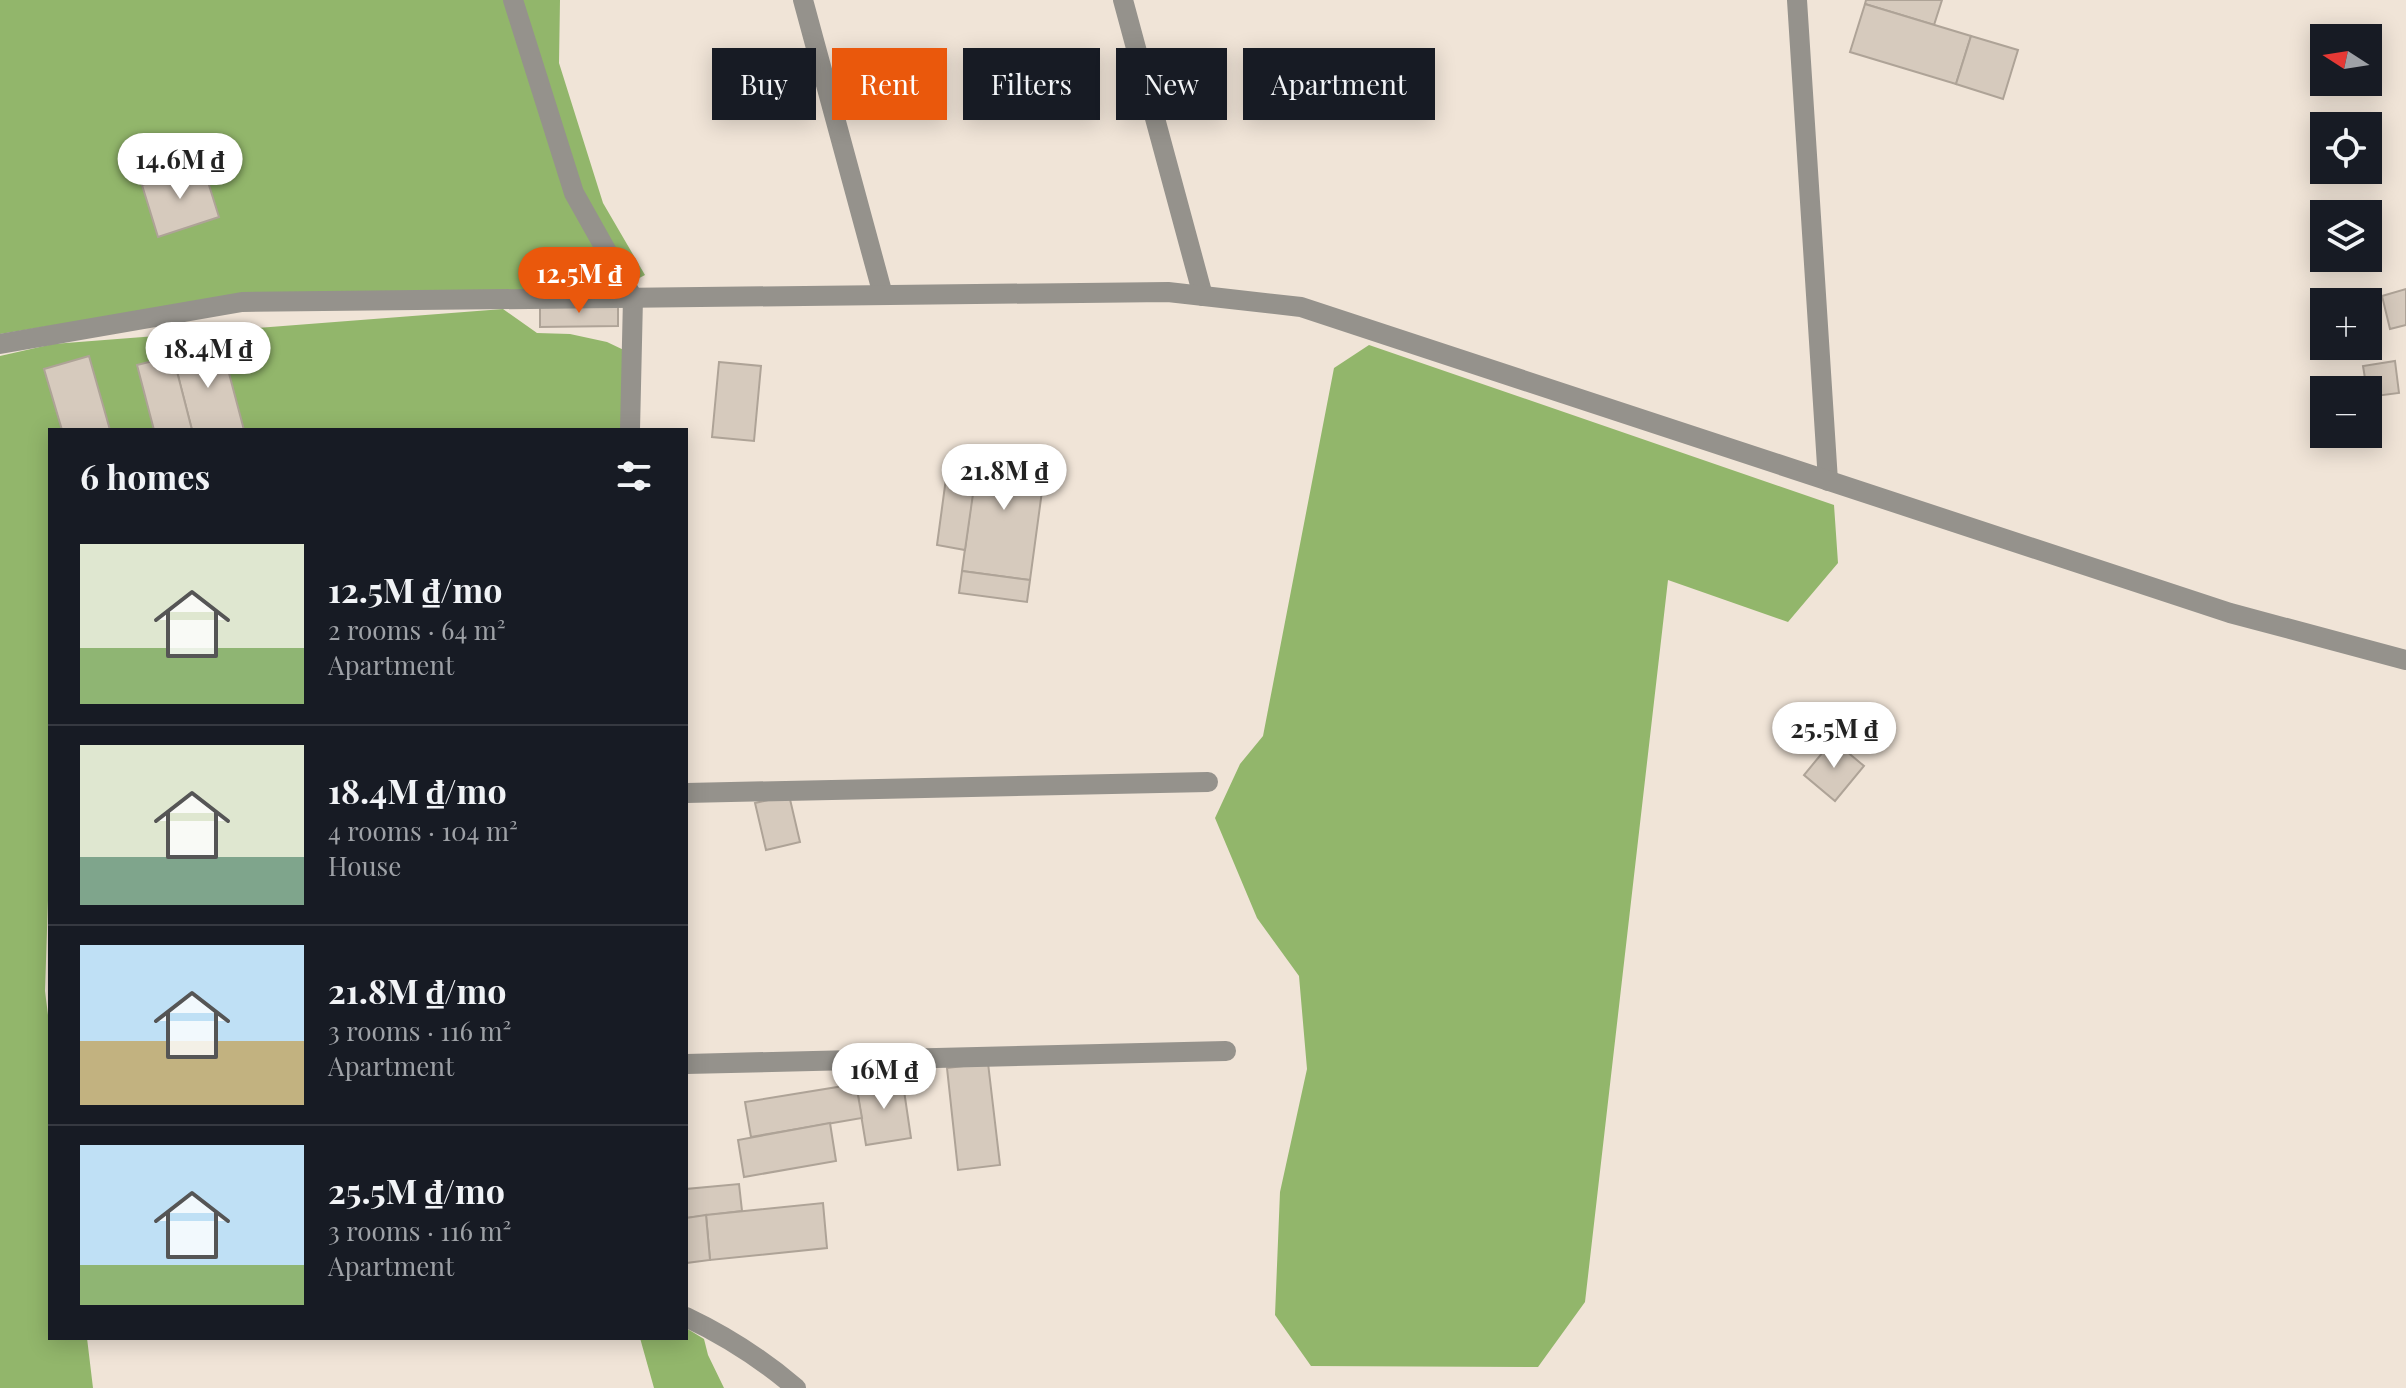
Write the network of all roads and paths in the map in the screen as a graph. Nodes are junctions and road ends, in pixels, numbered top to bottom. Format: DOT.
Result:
graph roads {
  1 [pos="513,0"];
  2 [pos="803,0"];
  3 [pos="1123,0"];
  4 [pos="1797,0"];
  5 [pos="883,295"];
  6 [pos="1203,296"];
  7 [pos="633,298"];
  8 [pos="0,344"];
  9 [pos="630,428"];
  10 [pos="1828,481"];
  11 [pos="2406,660"];
  12 [pos="1208,782"];
  13 [pos="688,793"];
  14 [pos="1226,1051"];
  15 [pos="688,1064"];
  16 [pos="688,1318"];
  17 [pos="796,1388"];
  1 -- 7 [label="street"];
  2 -- 5 [label="street"];
  3 -- 6 [label="street"];
  4 -- 10 [label="street"];
  5 -- 6 [label="street"];
  5 -- 7 [label="street"];
  6 -- 10 [label="street"];
  7 -- 8 [label="street"];
  7 -- 9 [label="street"];
  10 -- 11 [label="street"];
  12 -- 13 [label="street"];
  14 -- 15 [label="street"];
  16 -- 17 [label="street"];
}
